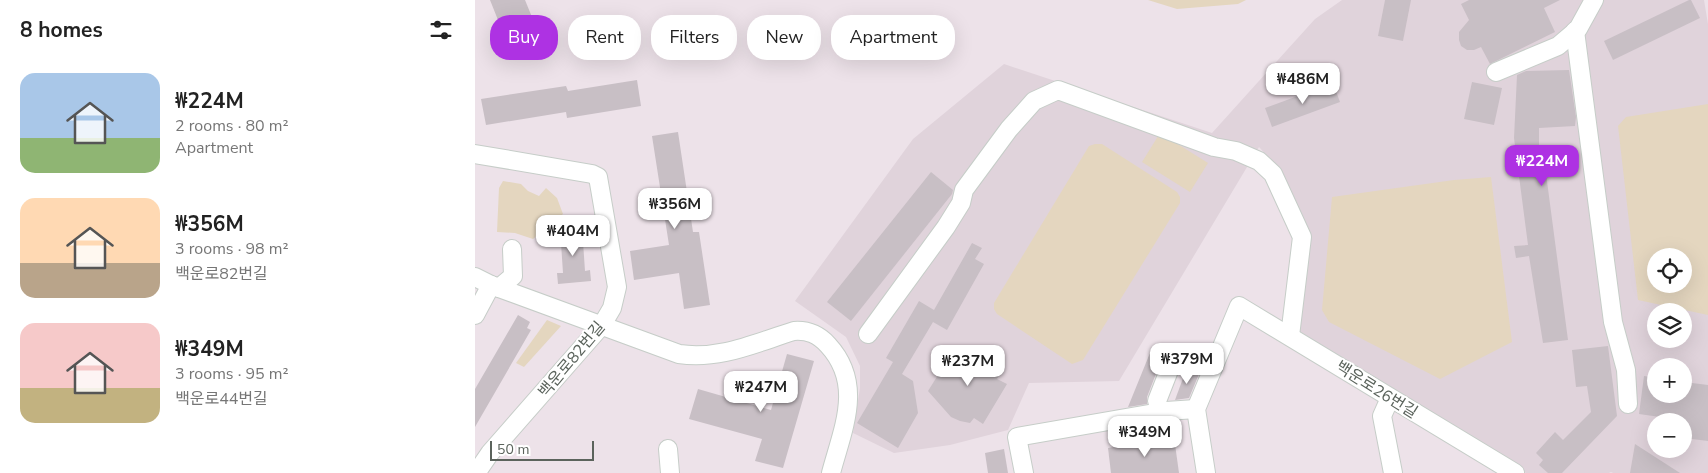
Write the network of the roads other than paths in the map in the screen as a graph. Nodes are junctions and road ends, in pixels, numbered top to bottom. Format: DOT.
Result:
graph roads {
  1 [pos="1594,0"];
  2 [pos="1575,31"];
  3 [pos="1496,72"];
  4 [pos="475,154"];
  5 [pos="512,249"];
  6 [pos="475,277"];
  7 [pos="495,287"];
  8 [pos="475,315"];
  9 [pos="602,325"];
  10 [pos="868,334"];
  11 [pos="1290,336"];
  12 [pos="1213,368"];
  13 [pos="1390,398"];
  14 [pos="1157,401"];
  15 [pos="1628,404"];
  16 [pos="1196,409"];
  17 [pos="668,449"];
  18 [pos="480,469"];
  19 [pos="670,473"];
  20 [pos="831,473"];
  21 [pos="1024,473"];
  22 [pos="1206,473"];
  23 [pos="1393,473"];
  24 [pos="1515,473"];
  1 -- 2 [label="street"];
  2 -- 3 [label="street"];
  2 -- 15 [label="street"];
  4 -- 9 [label="street, 백운로82번길"];
  5 -- 7 [label="street"];
  6 -- 7 [label="street"];
  7 -- 8 [label="street"];
  7 -- 9 [label="street"];
  9 -- 18 [label="street, 백운로82번길"];
  9 -- 20 [label="street"];
  10 -- 11 [label="street"];
  11 -- 12 [label="street, 백운로26번길"];
  11 -- 13 [label="street, 백운로26번길"];
  12 -- 14 [label="street"];
  12 -- 16 [label="street"];
  13 -- 23 [label="street"];
  13 -- 24 [label="street, 백운로26번길"];
  16 -- 21 [label="street"];
  16 -- 22 [label="street"];
  17 -- 19 [label="street"];
}
